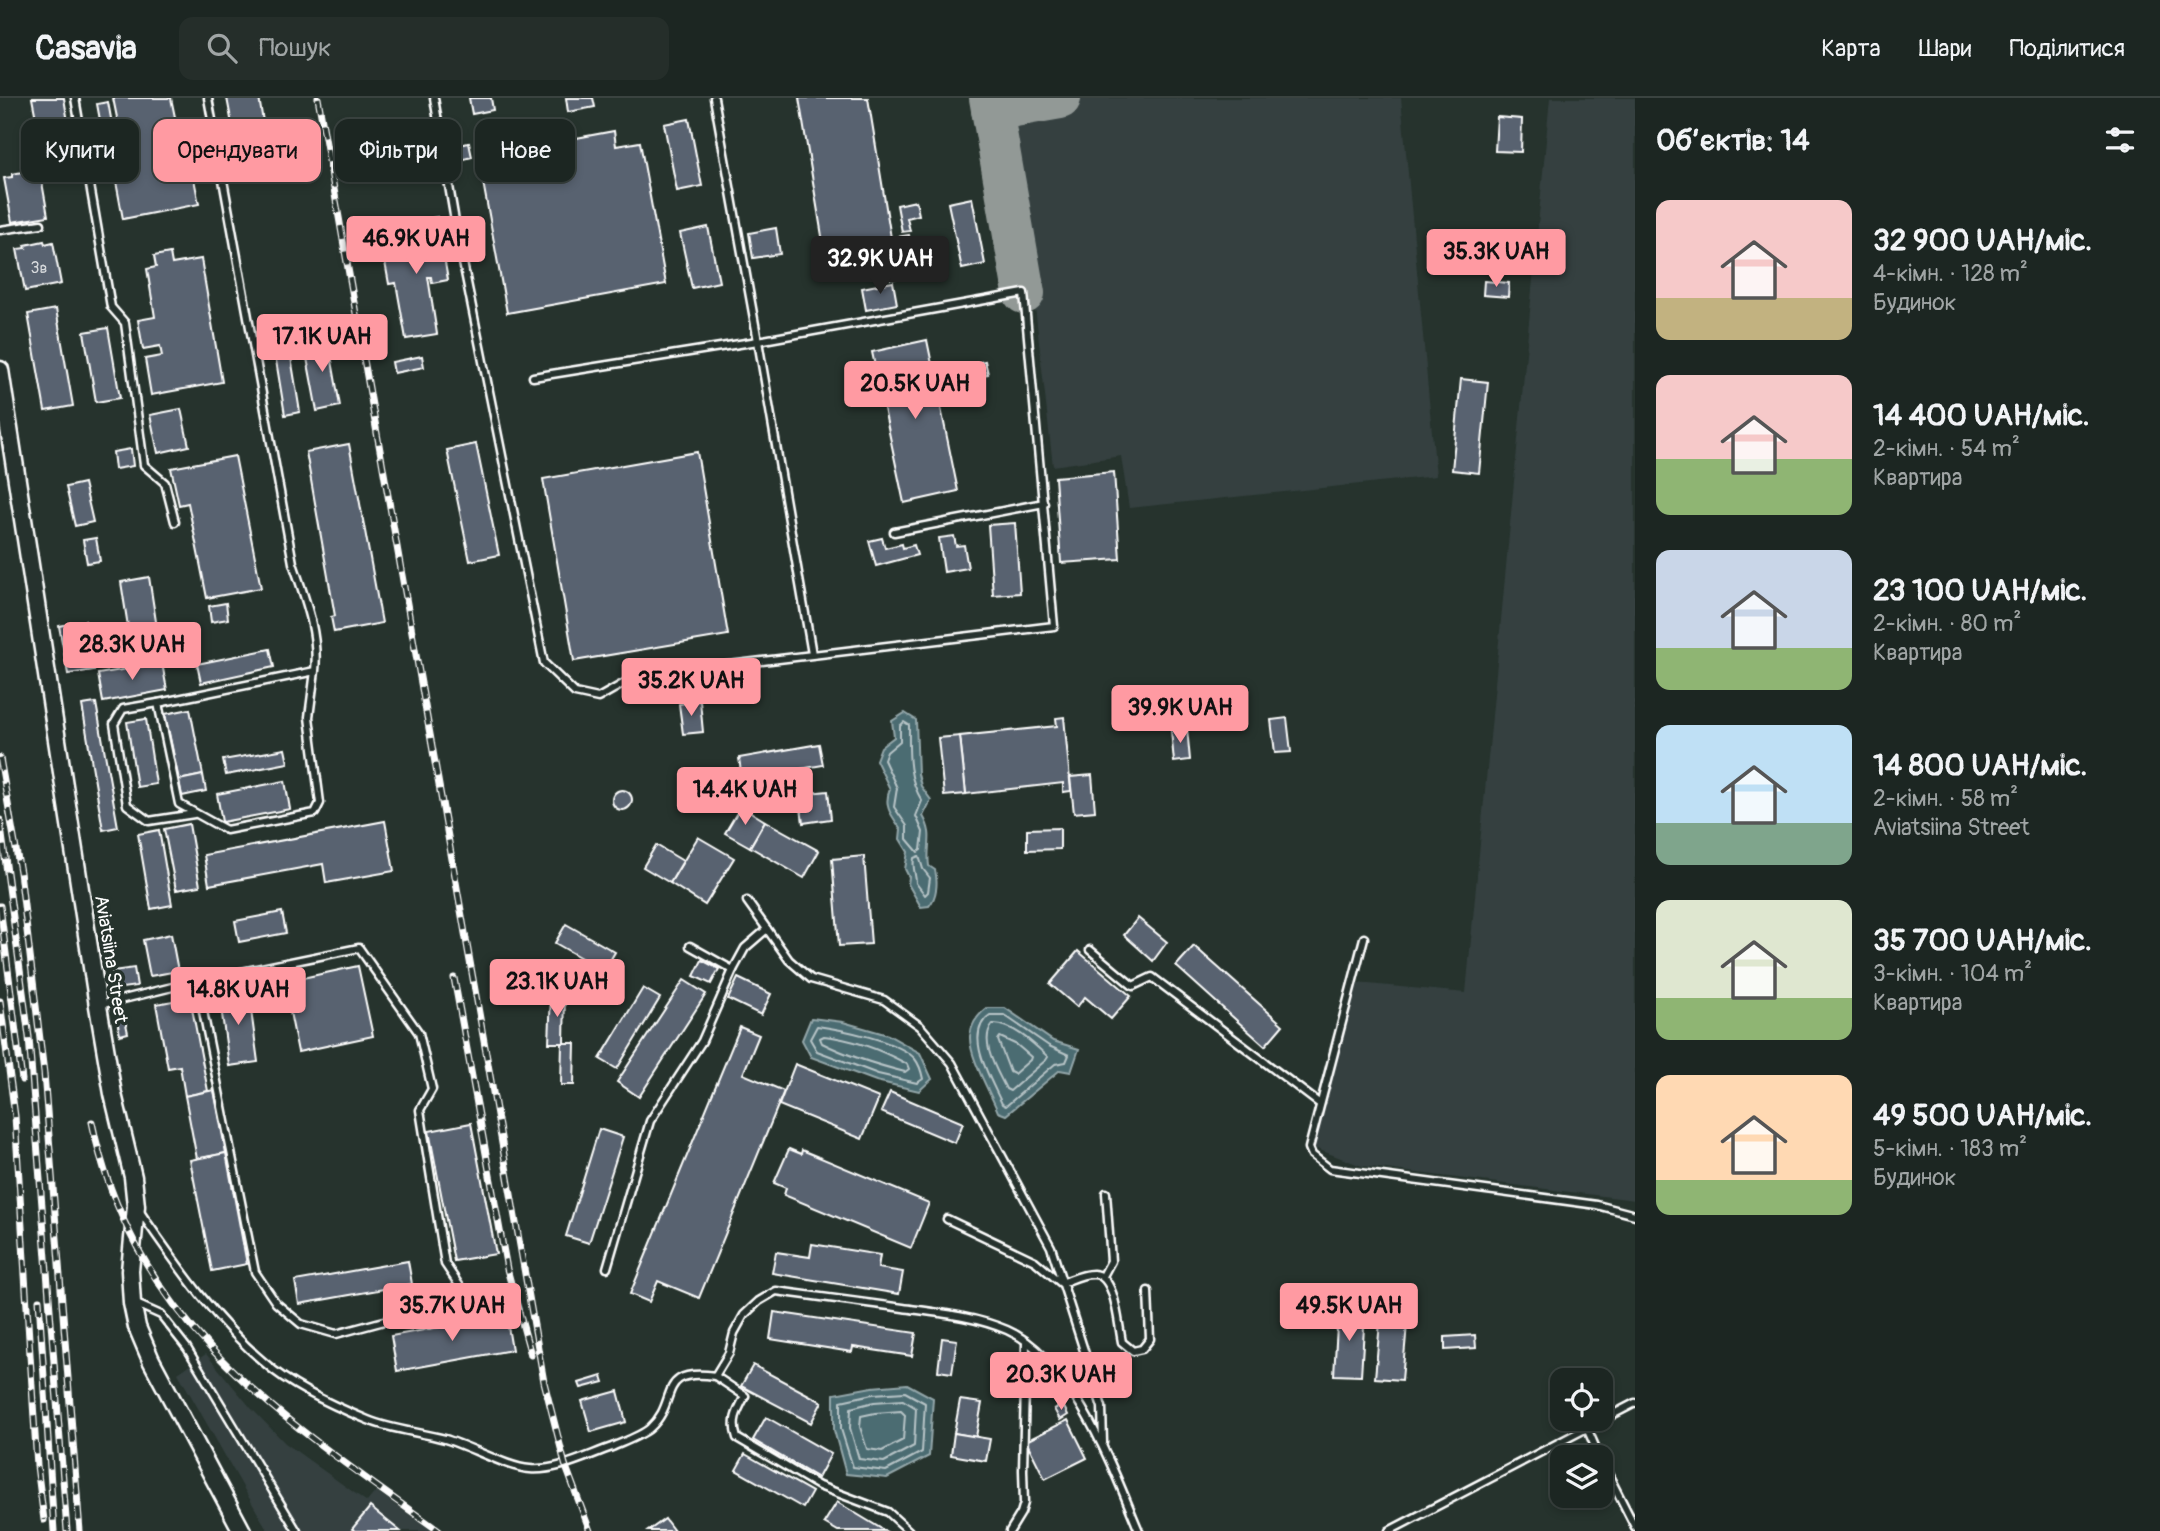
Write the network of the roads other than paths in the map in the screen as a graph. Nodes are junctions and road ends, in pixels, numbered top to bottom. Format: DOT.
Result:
graph roads {
  1 [pos="75,98"];
  2 [pos="208,98"];
  3 [pos="434,98"];
  4 [pos="713,98"];
  5 [pos="41,224"];
  6 [pos="0,230"];
  7 [pos="758,341"];
  8 [pos="0,370"];
  9 [pos="533,377"];
  10 [pos="1044,503"];
  11 [pos="175,522"];
  12 [pos="894,532"];
  13 [pos="812,654"];
  14 [pos="315,671"];
  15 [pos="158,704"];
  16 [pos="195,814"];
  17 [pos="747,901"];
  18 [pos="767,929"];
  19 [pos="1364,938"];
  20 [pos="690,946"];
  21 [pos="1090,950"];
  22 [pos="733,970"];
  23 [pos="197,981"];
  24 [pos="98,1006"];
  25 [pos="1320,1104"];
  26 [pos="1106,1193"];
  27 [pos="136,1206"];
  28 [pos="1635,1215"];
  29 [pos="947,1219"];
  30 [pos="607,1268"];
  31 [pos="1103,1276"];
  32 [pos="1061,1283"];
  33 [pos="1148,1291"];
  34 [pos="132,1303"];
  35 [pos="1026,1343"];
  36 [pos="715,1376"];
  37 [pos="1635,1403"];
  38 [pos="1613,1414"];
  39 [pos="1581,1431"];
  40 [pos="1103,1443"];
  41 [pos="1613,1483"];
  42 [pos="1635,1527"];
  43 [pos="242,1531"];
  44 [pos="297,1531"];
  45 [pos="909,1531"];
  46 [pos="1010,1531"];
  47 [pos="1139,1531"];
  48 [pos="1390,1531"];
  1 -- 11 [label="lane"];
  2 -- 14 [label="lane"];
  3 -- 13 [label="lane"];
  4 -- 7 [label="lane"];
  5 -- 6 [label="lane"];
  7 -- 9 [label="lane"];
  7 -- 10 [label="lane"];
  7 -- 13 [label="lane"];
  8 -- 24 [label="street, Aviatsiina Street"];
  10 -- 12 [label="lane"];
  10 -- 13 [label="lane"];
  14 -- 15 [label="lane"];
  14 -- 16 [label="lane"];
  15 -- 16 [label="lane"];
  15 -- 16 [label="lane"];
  17 -- 18 [label="lane"];
  18 -- 22 [label="lane"];
  18 -- 32 [label="lane"];
  19 -- 25 [label="lane"];
  20 -- 22 [label="lane"];
  21 -- 25 [label="lane"];
  22 -- 30 [label="lane"];
  23 -- 23 [label="lane"];
  23 -- 24 [label="lane"];
  24 -- 27 [label="street, Aviatsiina Street"];
  25 -- 28 [label="lane"];
  26 -- 31 [label="lane"];
  27 -- 34 [label="street, Aviatsiina Street"];
  27 -- 36 [label="lane"];
  29 -- 32 [label="lane"];
  31 -- 32 [label="lane"];
  31 -- 33 [label="lane"];
  32 -- 40 [label="lane"];
  34 -- 43 [label="street, Aviatsiina Street"];
  34 -- 44 [label="lane"];
  35 -- 36 [label="lane"];
  35 -- 40 [label="lane"];
  35 -- 46 [label="lane"];
  36 -- 45 [label="lane"];
  37 -- 38 [label="lane"];
  39 -- 48 [label="lane"];
  40 -- 47 [label="lane"];
  41 -- 42 [label="lane"];
}
